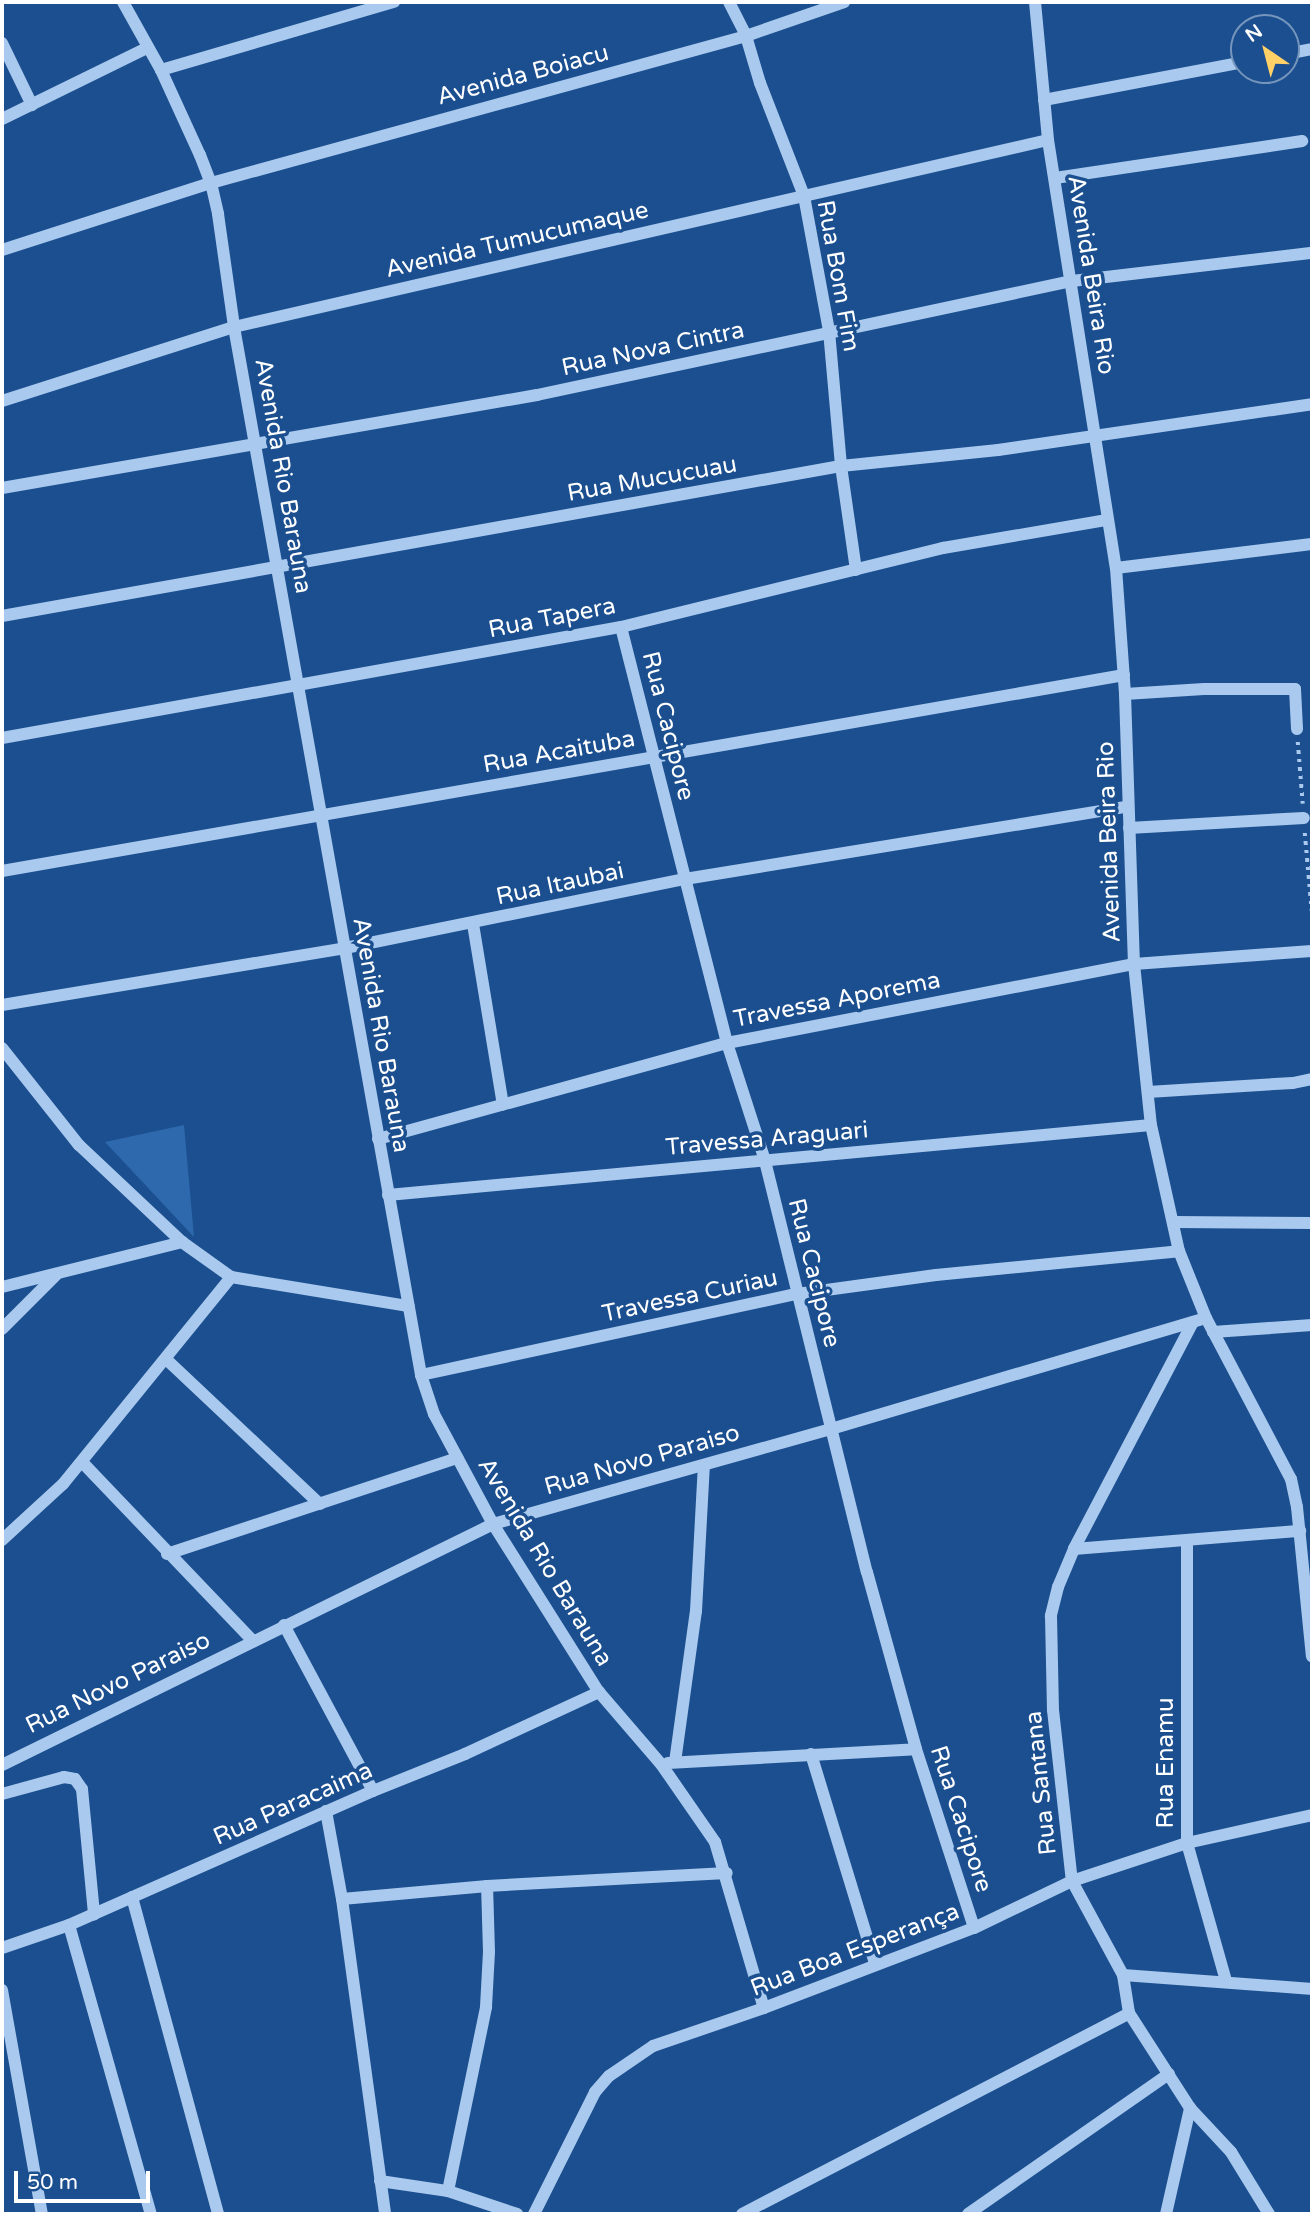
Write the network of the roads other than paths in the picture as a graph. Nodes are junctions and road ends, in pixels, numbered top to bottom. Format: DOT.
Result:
graph roads {
  1 [pos="123,2"];
  2 [pos="394,2"];
  3 [pos="729,2"];
  4 [pos="844,2"];
  5 [pos="1035,2"];
  6 [pos="746,36"];
  7 [pos="2,43"];
  8 [pos="147,48"];
  9 [pos="1230,65"];
  10 [pos="161,70"];
  11 [pos="1044,100"];
  12 [pos="32,104"];
  13 [pos="2,119"];
  14 [pos="1048,140"];
  15 [pos="1302,141"];
  16 [pos="1055,178"];
  17 [pos="211,183"];
  18 [pos="804,196"];
  19 [pos="2,250"];
  20 [pos="1312,253"];
  21 [pos="1072,281"];
  22 [pos="234,327"];
  23 [pos="829,331"];
  24 [pos="2,401"];
  25 [pos="1312,404"];
  26 [pos="1095,435"];
  27 [pos="258,445"];
  28 [pos="841,466"];
  29 [pos="2,488"];
  30 [pos="1106,520"];
  31 [pos="1312,544"];
  32 [pos="278,567"];
  33 [pos="1116,568"];
  34 [pos="856,570"];
  35 [pos="2,616"];
  36 [pos="621,627"];
  37 [pos="1124,675"];
  38 [pos="298,686"];
  39 [pos="1125,694"];
  40 [pos="1297,729"];
  41 [pos="2,738"];
  42 [pos="653,756"];
  43 [pos="1127,807"];
  44 [pos="324,817"];
  45 [pos="1304,818"];
  46 [pos="1129,828"];
  47 [pos="2,872"];
  48 [pos="685,879"];
  49 [pos="473,924"];
  50 [pos="345,948"];
  51 [pos="1312,951"];
  52 [pos="1134,964"];
  53 [pos="2,1005"];
  54 [pos="727,1043"];
  55 [pos="2,1048"];
  56 [pos="1312,1079"];
  57 [pos="1148,1092"];
  58 [pos="503,1105"];
  59 [pos="1151,1125"];
  60 [pos="378,1139"];
  61 [pos="765,1161"];
  62 [pos="388,1195"];
  63 [pos="1174,1222"];
  64 [pos="1312,1223"];
  65 [pos="183,1242"];
  66 [pos="1180,1251"];
  67 [pos="56,1275"];
  68 [pos="232,1277"];
  69 [pos="2,1287"];
  70 [pos="797,1294"];
  71 [pos="410,1306"];
  72 [pos="1200,1320"];
  73 [pos="1312,1325"];
  74 [pos="2,1329"];
  75 [pos="1213,1332"];
  76 [pos="167,1360"];
  77 [pos="421,1375"];
  78 [pos="831,1429"];
  79 [pos="458,1458"];
  80 [pos="82,1462"];
  81 [pos="704,1465"];
  82 [pos="320,1504"];
  83 [pos="493,1524"];
  84 [pos="1300,1531"];
  85 [pos="2,1540"];
  86 [pos="1187,1540"];
  87 [pos="1074,1549"];
  88 [pos="167,1554"];
  89 [pos="284,1625"];
  90 [pos="252,1640"];
  91 [pos="1312,1656"];
  92 [pos="599,1692"];
  93 [pos="916,1749"];
  94 [pos="811,1754"];
  95 [pos="675,1762"];
  96 [pos="2,1765"];
  97 [pos="661,1765"];
  98 [pos="373,1791"];
  99 [pos="2,1794"];
  100 [pos="326,1811"];
  101 [pos="1312,1815"];
  102 [pos="1186,1843"];
  103 [pos="727,1873"];
  104 [pos="1072,1881"];
  105 [pos="487,1886"];
  106 [pos="132,1897"];
  107 [pos="342,1899"];
  108 [pos="94,1914"];
  109 [pos="69,1925"];
  110 [pos="974,1928"];
  111 [pos="2,1948"];
  112 [pos="876,1963"];
  113 [pos="1123,1975"];
  114 [pos="1226,1981"];
  115 [pos="1312,1989"];
  116 [pos="2,1990"];
  117 [pos="764,2008"];
  118 [pos="1129,2014"];
  119 [pos="1169,2074"];
  120 [pos="1190,2108"];
  121 [pos="380,2181"];
  122 [pos="448,2191"];
  123 [pos="41,2214"];
  124 [pos="151,2214"];
  125 [pos="218,2214"];
  126 [pos="385,2214"];
  127 [pos="517,2214"];
  128 [pos="534,2214"];
  129 [pos="742,2214"];
  130 [pos="968,2214"];
  131 [pos="1166,2214"];
  132 [pos="1269,2214"];
  1 -- 8 [label="street, Avenida Rio Barauna"];
  2 -- 10 [label="street"];
  3 -- 6 [label="street, Rua Bom Fim"];
  4 -- 6 [label="street, Avenida Boiacu"];
  5 -- 11 [label="street, Avenida Beira Rio"];
  6 -- 17 [label="street, Avenida Boiacu"];
  6 -- 18 [label="street, Rua Bom Fim"];
  7 -- 12 [label="street"];
  8 -- 10 [label="street, Avenida Rio Barauna"];
  8 -- 12 [label="street"];
  9 -- 11 [label="street"];
  10 -- 17 [label="street, Avenida Rio Barauna"];
  11 -- 14 [label="street, Avenida Beira Rio"];
  12 -- 13 [label="street"];
  14 -- 16 [label="street, Avenida Beira Rio"];
  14 -- 18 [label="street, Avenida Tumucumaque"];
  15 -- 16 [label="street"];
  16 -- 21 [label="street, Avenida Beira Rio"];
  17 -- 19 [label="street, Avenida Boiacu"];
  17 -- 22 [label="street, Avenida Rio Barauna"];
  18 -- 22 [label="street, Avenida Tumucumaque"];
  18 -- 23 [label="street, Rua Bom Fim"];
  20 -- 21 [label="street, Rua Nova Cintra"];
  21 -- 23 [label="street, Rua Nova Cintra"];
  21 -- 26 [label="street, Avenida Beira Rio"];
  22 -- 24 [label="street, Avenida Tumucumaque"];
  22 -- 27 [label="street, Avenida Rio Barauna"];
  23 -- 27 [label="street, Rua Nova Cintra"];
  23 -- 28 [label="street, Rua Bom Fim"];
  25 -- 26 [label="street, Rua Mucucuau"];
  26 -- 28 [label="street, Rua Mucucuau"];
  26 -- 30 [label="street, Avenida Beira Rio"];
  27 -- 29 [label="street, Rua Nova Cintra"];
  27 -- 32 [label="street, Avenida Rio Barauna"];
  28 -- 32 [label="street, Rua Mucucuau"];
  28 -- 34 [label="street, Rua Bom Fim"];
  30 -- 33 [label="street, Avenida Beira Rio"];
  30 -- 34 [label="street, Rua Tapera"];
  31 -- 33 [label="street"];
  32 -- 35 [label="street, Rua Mucucuau"];
  32 -- 38 [label="street, Avenida Rio Barauna"];
  33 -- 37 [label="street, Avenida Beira Rio"];
  34 -- 36 [label="street, Rua Tapera"];
  36 -- 38 [label="street, Rua Tapera"];
  36 -- 42 [label="street, Rua Cacipore"];
  37 -- 39 [label="street, Avenida Beira Rio"];
  37 -- 42 [label="street, Rua Acaituba"];
  38 -- 41 [label="street, Rua Tapera"];
  38 -- 44 [label="street, Avenida Rio Barauna"];
  39 -- 40 [label="street"];
  39 -- 43 [label="street, Avenida Beira Rio"];
  42 -- 44 [label="street, Rua Acaituba"];
  42 -- 48 [label="street, Rua Cacipore"];
  43 -- 46 [label="street, Avenida Beira Rio"];
  43 -- 48 [label="street, Rua Itaubai"];
  44 -- 47 [label="street, Rua Acaituba"];
  44 -- 50 [label="street, Avenida Rio Barauna"];
  45 -- 46 [label="street"];
  46 -- 52 [label="street, Avenida Beira Rio"];
  48 -- 49 [label="street, Rua Itaubai"];
  48 -- 54 [label="street, Rua Cacipore"];
  49 -- 50 [label="street, Rua Itaubai"];
  49 -- 58 [label="street"];
  50 -- 53 [label="street, Rua Itaubai"];
  50 -- 60 [label="street, Avenida Rio Barauna"];
  51 -- 52 [label="street, Travessa Aporema"];
  52 -- 54 [label="street, Travessa Aporema"];
  52 -- 57 [label="street, Avenida Beira Rio"];
  54 -- 58 [label="street, Travessa Aporema"];
  54 -- 61 [label="street, Rua Cacipore"];
  55 -- 65 [label="street"];
  56 -- 57 [label="street"];
  57 -- 59 [label="street, Avenida Beira Rio"];
  58 -- 60 [label="street, Travessa Aporema"];
  59 -- 61 [label="street, Travessa Araguari"];
  59 -- 63 [label="street, Avenida Beira Rio"];
  60 -- 62 [label="street, Avenida Rio Barauna"];
  61 -- 62 [label="street, Travessa Araguari"];
  61 -- 70 [label="street, Rua Cacipore"];
  62 -- 71 [label="street, Avenida Rio Barauna"];
  63 -- 64 [label="street"];
  63 -- 66 [label="street, Avenida Beira Rio"];
  65 -- 67 [label="street"];
  65 -- 68 [label="street"];
  66 -- 70 [label="street, Travessa Curiau"];
  66 -- 72 [label="street, Avenida Beira Rio"];
  67 -- 69 [label="street"];
  67 -- 74 [label="street"];
  68 -- 71 [label="street"];
  68 -- 76 [label="street"];
  70 -- 77 [label="street, Travessa Curiau"];
  70 -- 78 [label="street, Rua Cacipore"];
  71 -- 77 [label="street, Avenida Rio Barauna"];
  72 -- 75 [label="street, Avenida Beira Rio"];
  72 -- 78 [label="street, Rua Novo Paraiso"];
  72 -- 87 [label="street, Rua Santana"];
  73 -- 75 [label="street"];
  75 -- 84 [label="street, Avenida Beira Rio"];
  76 -- 80 [label="street"];
  76 -- 82 [label="street"];
  77 -- 79 [label="street, Avenida Rio Barauna"];
  78 -- 81 [label="street, Rua Novo Paraiso"];
  78 -- 93 [label="street, Rua Cacipore"];
  79 -- 82 [label="street"];
  79 -- 83 [label="street, Avenida Rio Barauna"];
  80 -- 85 [label="street"];
  80 -- 88 [label="street"];
  81 -- 83 [label="street, Rua Novo Paraiso"];
  81 -- 95 [label="street"];
  82 -- 88 [label="street"];
  83 -- 89 [label="street, Rua Novo Paraiso"];
  83 -- 92 [label="street, Avenida Rio Barauna"];
  84 -- 86 [label="street"];
  84 -- 91 [label="street, Avenida Beira Rio"];
  86 -- 87 [label="street"];
  86 -- 102 [label="street, Rua Enamu"];
  87 -- 104 [label="street, Rua Santana"];
  88 -- 90 [label="street"];
  89 -- 90 [label="street, Rua Novo Paraiso"];
  89 -- 98 [label="street"];
  90 -- 96 [label="street, Rua Novo Paraiso"];
  92 -- 97 [label="street, Avenida Rio Barauna"];
  92 -- 98 [label="street, Rua Paracaima"];
  93 -- 94 [label="street"];
  93 -- 110 [label="street, Rua Cacipore"];
  94 -- 95 [label="street"];
  94 -- 112 [label="street"];
  95 -- 97 [label="street"];
  97 -- 103 [label="street, Avenida Rio Barauna"];
  98 -- 100 [label="street, Rua Paracaima"];
  99 -- 108 [label="street"];
  100 -- 106 [label="street, Rua Paracaima"];
  100 -- 107 [label="street"];
  101 -- 102 [label="street, Rua Boa Esperança"];
  102 -- 104 [label="street, Rua Boa Esperança"];
  102 -- 114 [label="street, Rua Enamu"];
  103 -- 105 [label="street"];
  103 -- 117 [label="street, Avenida Rio Barauna"];
  104 -- 110 [label="street, Rua Boa Esperança"];
  104 -- 113 [label="street, Rua Santana"];
  105 -- 107 [label="street"];
  105 -- 122 [label="street"];
  106 -- 108 [label="street, Rua Paracaima"];
  106 -- 125 [label="street"];
  107 -- 121 [label="street"];
  108 -- 109 [label="street, Rua Paracaima"];
  109 -- 111 [label="street, Rua Paracaima"];
  109 -- 124 [label="street"];
  110 -- 112 [label="street, Rua Boa Esperança"];
  112 -- 117 [label="street, Rua Boa Esperança"];
  113 -- 114 [label="street"];
  113 -- 118 [label="street, Rua Santana"];
  114 -- 115 [label="street"];
  116 -- 123 [label="street"];
  117 -- 128 [label="street, Rua Boa Esperança"];
  118 -- 119 [label="street, Rua Santana"];
  118 -- 129 [label="street"];
  119 -- 120 [label="street, Rua Santana"];
  119 -- 130 [label="street"];
  120 -- 131 [label="street"];
  120 -- 132 [label="street, Rua Santana"];
  121 -- 122 [label="street"];
  121 -- 126 [label="street"];
  122 -- 127 [label="street"];
}
